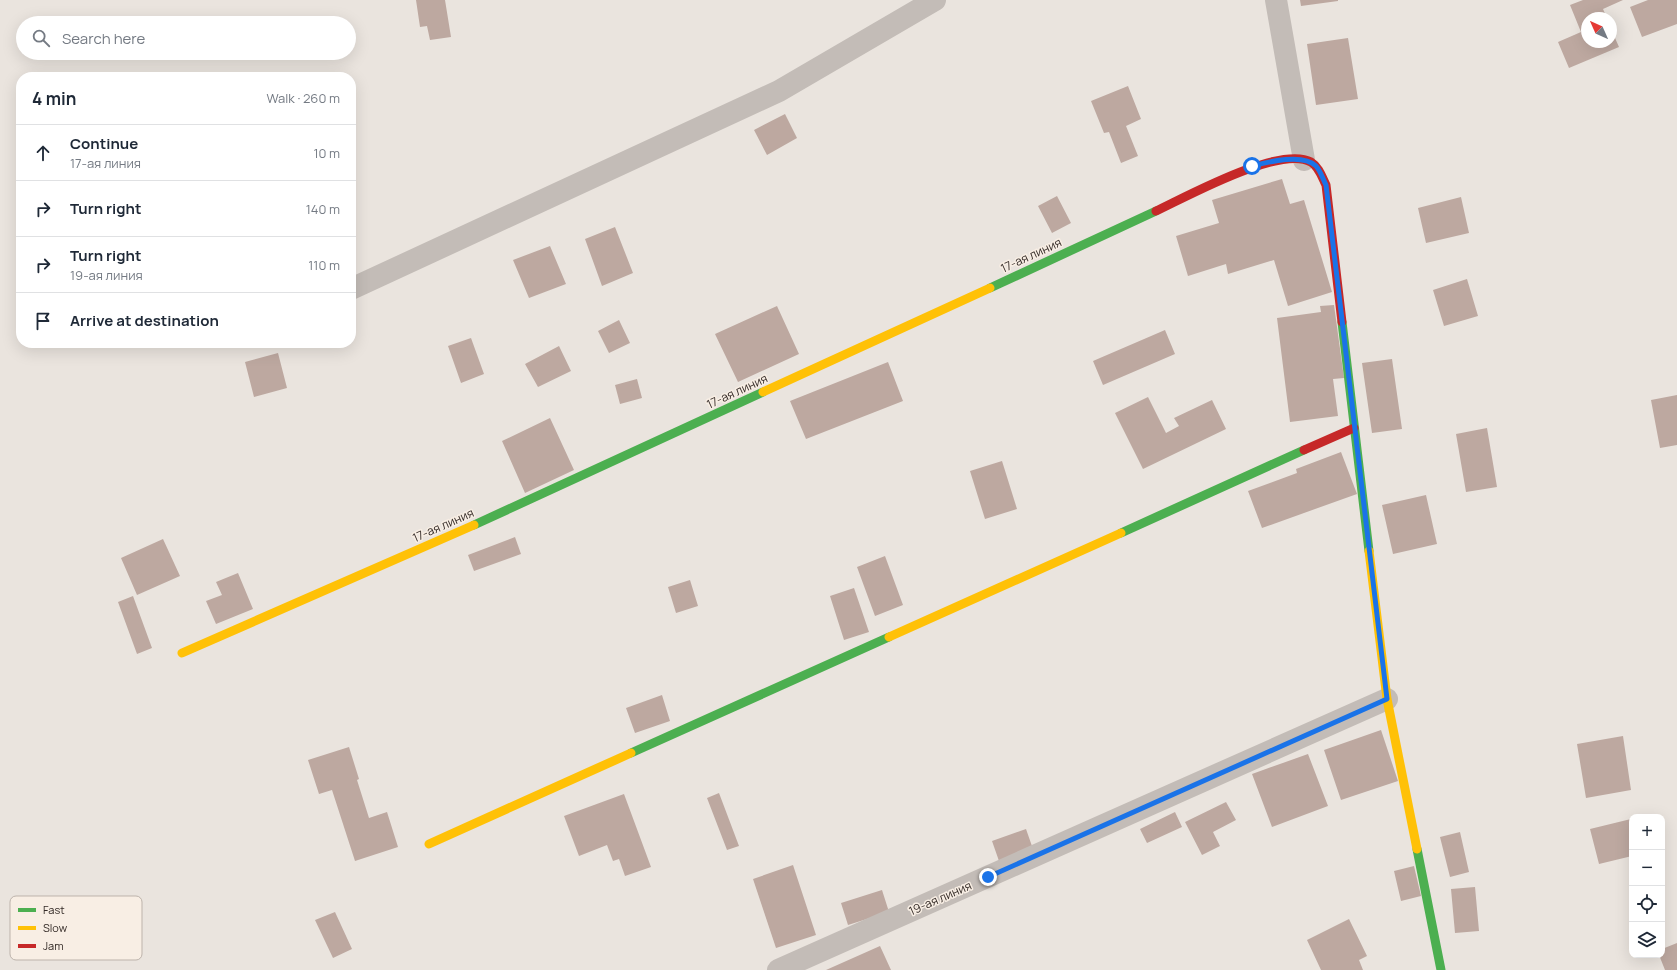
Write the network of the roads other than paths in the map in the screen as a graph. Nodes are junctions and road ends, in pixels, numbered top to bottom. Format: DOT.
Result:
graph roads {
  1 [pos="935,0"];
  2 [pos="1276,0"];
  3 [pos="1304,160"];
  4 [pos="356,287"];
  5 [pos="1354,428"];
  6 [pos="182,653"];
  7 [pos="1387,699"];
  8 [pos="429,844"];
  9 [pos="778,970"];
  10 [pos="1441,970"];
  1 -- 4 [label="street"];
  2 -- 3 [label="street"];
  3 -- 5 [label="street"];
  3 -- 6 [label="street, 17-ая линия"];
  5 -- 7 [label="street"];
  5 -- 8 [label="street"];
  7 -- 9 [label="street, 19-ая линия"];
  7 -- 10 [label="street"];
}
